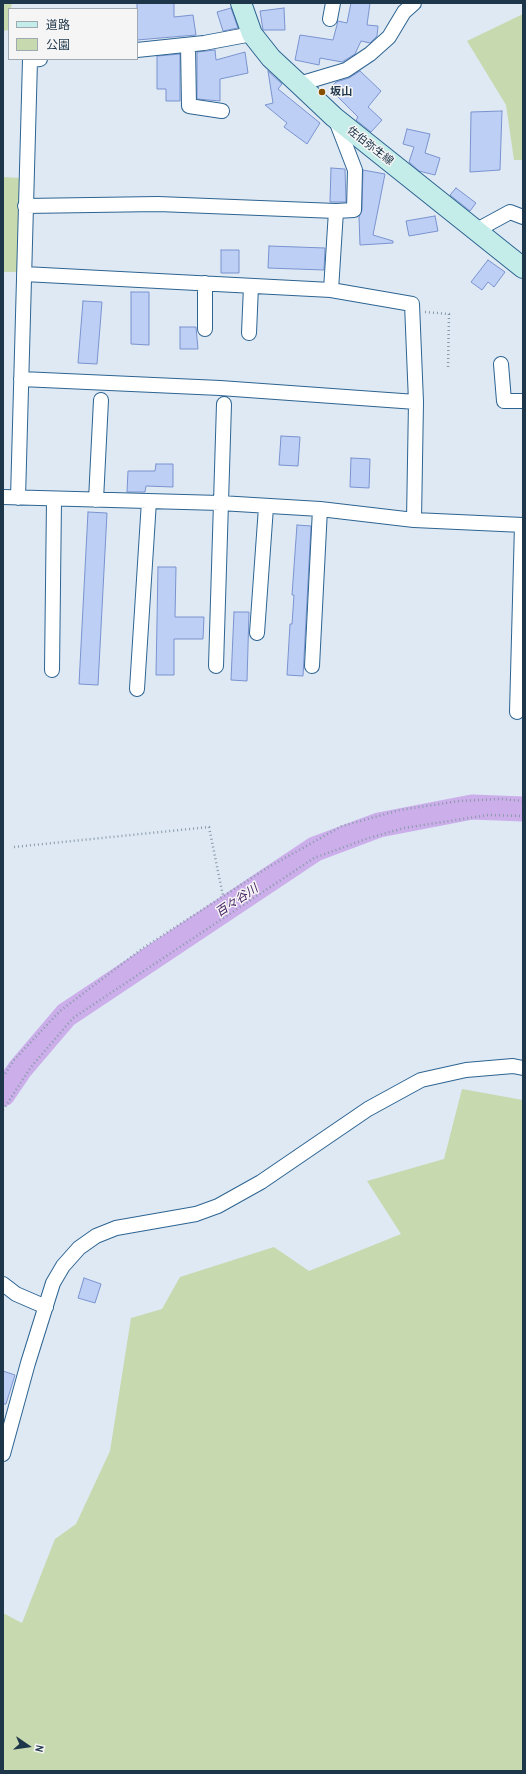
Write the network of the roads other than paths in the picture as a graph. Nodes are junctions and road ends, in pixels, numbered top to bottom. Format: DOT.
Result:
graph roads {
  1 [pos="241,3"];
  2 [pos="333,3"];
  3 [pos="414,3"];
  4 [pos="330,19"];
  5 [pos="252,34"];
  6 [pos="188,45"];
  7 [pos="138,50"];
  8 [pos="30,60"];
  9 [pos="299,84"];
  10 [pos="222,111"];
  11 [pos="334,117"];
  12 [pos="25,206"];
  13 [pos="336,211"];
  14 [pos="523,217"];
  15 [pos="477,230"];
  16 [pos="523,268"];
  17 [pos="24,274"];
  18 [pos="205,283"];
  19 [pos="251,286"];
  20 [pos="332,290"];
  21 [pos="205,329"];
  22 [pos="249,333"];
  23 [pos="502,364"];
  24 [pos="21,379"];
  25 [pos="101,400"];
  26 [pos="523,401"];
  27 [pos="416,402"];
  28 [pos="224,404"];
  29 [pos="3,497"];
  30 [pos="18,498"];
  31 [pos="54,500"];
  32 [pos="96,500"];
  33 [pos="149,501"];
  34 [pos="220,504"];
  35 [pos="266,507"];
  36 [pos="320,509"];
  37 [pos="414,520"];
  38 [pos="523,525"];
  39 [pos="257,633"];
  40 [pos="216,666"];
  41 [pos="312,666"];
  42 [pos="52,670"];
  43 [pos="137,689"];
  44 [pos="517,712"];
  45 [pos="523,1068"];
  46 [pos="3,1284"];
  47 [pos="46,1307"];
  48 [pos="3,1454"];
  1 -- 5 [label="main road, 佐伯弥生線"];
  2 -- 4 [label="street"];
  3 -- 9 [label="street"];
  5 -- 6 [label="street"];
  5 -- 9 [label="main road, 佐伯弥生線"];
  6 -- 7 [label="street"];
  6 -- 10 [label="street"];
  8 -- 12 [label="street"];
  9 -- 11 [label="main road, 佐伯弥生線"];
  11 -- 13 [label="street"];
  11 -- 15 [label="main road, 佐伯弥生線"];
  12 -- 13 [label="street"];
  12 -- 17 [label="street"];
  13 -- 20 [label="street"];
  14 -- 15 [label="street"];
  15 -- 16 [label="main road, 佐伯弥生線"];
  17 -- 18 [label="street"];
  17 -- 24 [label="street"];
  18 -- 19 [label="street"];
  18 -- 21 [label="street"];
  19 -- 20 [label="street"];
  19 -- 22 [label="street"];
  20 -- 27 [label="street"];
  23 -- 26 [label="street"];
  24 -- 27 [label="street"];
  24 -- 30 [label="street"];
  25 -- 32 [label="street"];
  27 -- 37 [label="street"];
  28 -- 34 [label="street"];
  29 -- 30 [label="street"];
  30 -- 31 [label="street"];
  31 -- 32 [label="street"];
  31 -- 42 [label="street"];
  32 -- 33 [label="street"];
  33 -- 34 [label="street"];
  33 -- 43 [label="street"];
  34 -- 35 [label="street"];
  34 -- 40 [label="street"];
  35 -- 36 [label="street"];
  35 -- 39 [label="street"];
  36 -- 37 [label="street"];
  36 -- 41 [label="street"];
  37 -- 38 [label="street"];
  38 -- 44 [label="street"];
  45 -- 47 [label="street"];
  46 -- 47 [label="street"];
  47 -- 48 [label="street"];
}
